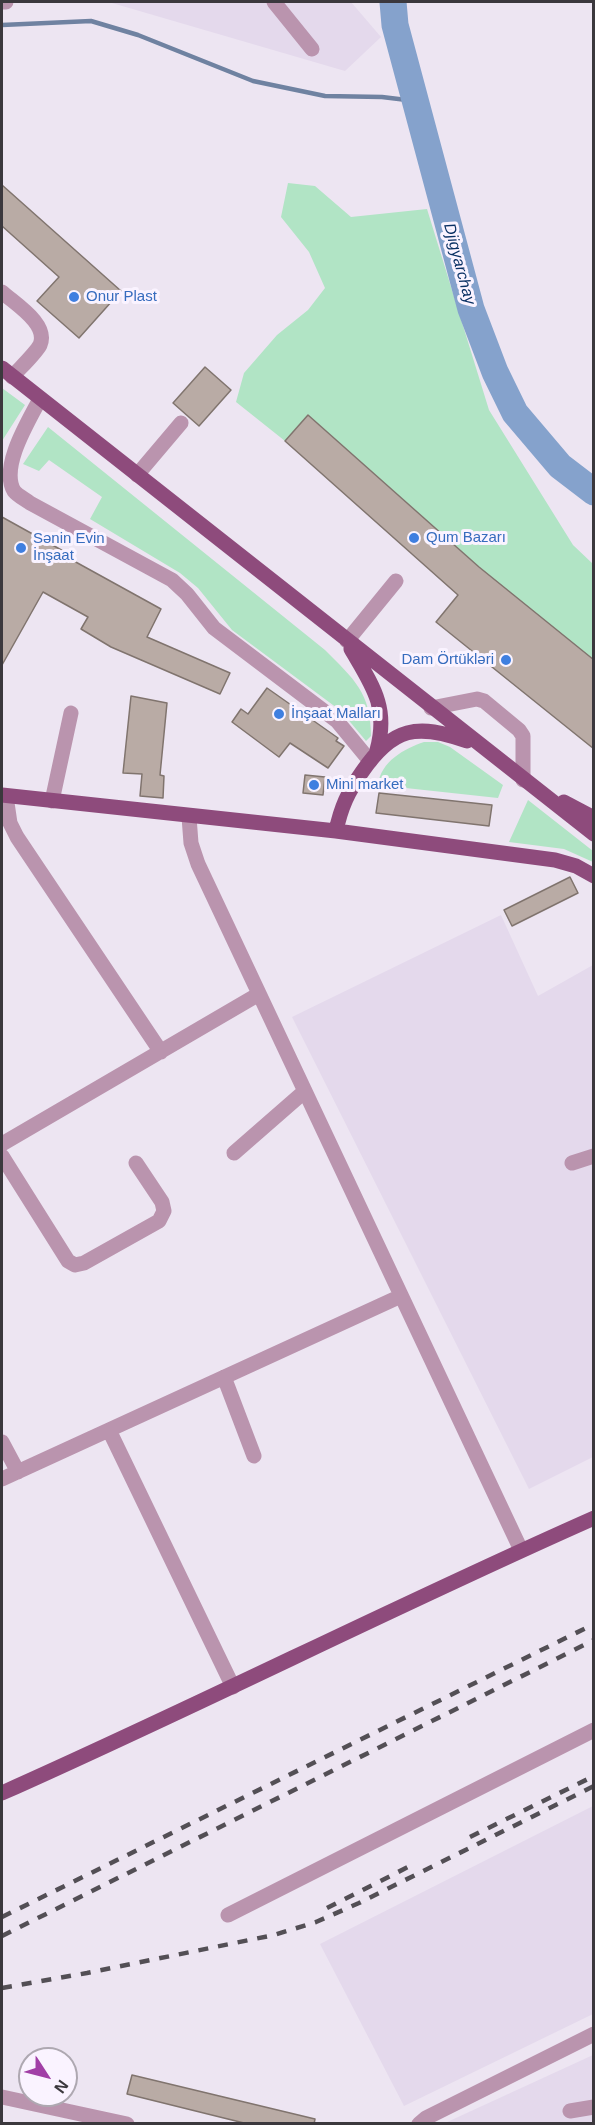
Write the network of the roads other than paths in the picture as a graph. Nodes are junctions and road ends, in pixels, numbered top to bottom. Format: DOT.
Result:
graph roads {
  1 [pos="274,2"];
  2 [pos="312,48"];
  3 [pos="2,292"];
  4 [pos="7,373"];
  5 [pos="40,399"];
  6 [pos="181,423"];
  7 [pos="4,458"];
  8 [pos="137,475"];
  9 [pos="396,581"];
  10 [pos="347,641"];
  11 [pos="432,708"];
  12 [pos="71,713"];
  13 [pos="479,746"];
  14 [pos="374,756"];
  15 [pos="524,780"];
  16 [pos="4,796"];
  17 [pos="52,801"];
  18 [pos="189,817"];
  19 [pos="594,818"];
  20 [pos="336,831"];
  21 [pos="594,834"];
  22 [pos="594,876"];
  23 [pos="259,994"];
  24 [pos="161,1052"];
  25 [pos="305,1091"];
  26 [pos="2,1144"];
  27 [pos="234,1153"];
  28 [pos="2,1156"];
  29 [pos="594,1156"];
  30 [pos="136,1163"];
  31 [pos="572,1163"];
  32 [pos="401,1296"];
  33 [pos="224,1377"];
  34 [pos="109,1430"];
  35 [pos="2,1442"];
  36 [pos="254,1456"];
  37 [pos="18,1472"];
  38 [pos="2,1479"];
  39 [pos="594,1518"];
  40 [pos="521,1550"];
  41 [pos="233,1687"];
  42 [pos="594,1730"];
  43 [pos="2,1793"];
  44 [pos="228,1915"];
  45 [pos="594,2034"];
  46 [pos="2,2097"];
  47 [pos="594,2107"];
  48 [pos="570,2111"];
  49 [pos="69,2117"];
  50 [pos="127,2124"];
  51 [pos="419,2124"];
  1 -- 2 [label="street"];
  3 -- 4 [label="street"];
  4 -- 5 [label="main road"];
  5 -- 7 [label="street"];
  5 -- 8 [label="main road"];
  6 -- 8 [label="street"];
  7 -- 14 [label="street"];
  8 -- 10 [label="main road"];
  9 -- 10 [label="street"];
  10 -- 11 [label="main road"];
  10 -- 14 [label="main road"];
  11 -- 13 [label="main road"];
  11 -- 15 [label="street"];
  12 -- 17 [label="street"];
  13 -- 14 [label="main road"];
  13 -- 15 [label="main road"];
  14 -- 20 [label="main road"];
  15 -- 19 [label="main road"];
  15 -- 21 [label="main road"];
  16 -- 17 [label="main road"];
  16 -- 24 [label="street"];
  17 -- 18 [label="main road"];
  18 -- 20 [label="main road"];
  18 -- 23 [label="street"];
  20 -- 22 [label="main road"];
  23 -- 24 [label="street"];
  23 -- 25 [label="street"];
  24 -- 26 [label="street"];
  25 -- 27 [label="street"];
  25 -- 32 [label="street"];
  28 -- 30 [label="street"];
  29 -- 31 [label="street"];
  32 -- 33 [label="street"];
  32 -- 40 [label="street"];
  33 -- 34 [label="street"];
  33 -- 36 [label="street"];
  34 -- 37 [label="street"];
  34 -- 41 [label="street"];
  35 -- 37 [label="street"];
  37 -- 38 [label="street"];
  39 -- 40 [label="main road"];
  40 -- 41 [label="main road"];
  41 -- 43 [label="main road"];
  42 -- 44 [label="street"];
  45 -- 51 [label="street"];
  46 -- 49 [label="street"];
  47 -- 48 [label="street"];
  49 -- 50 [label="street"];
}
